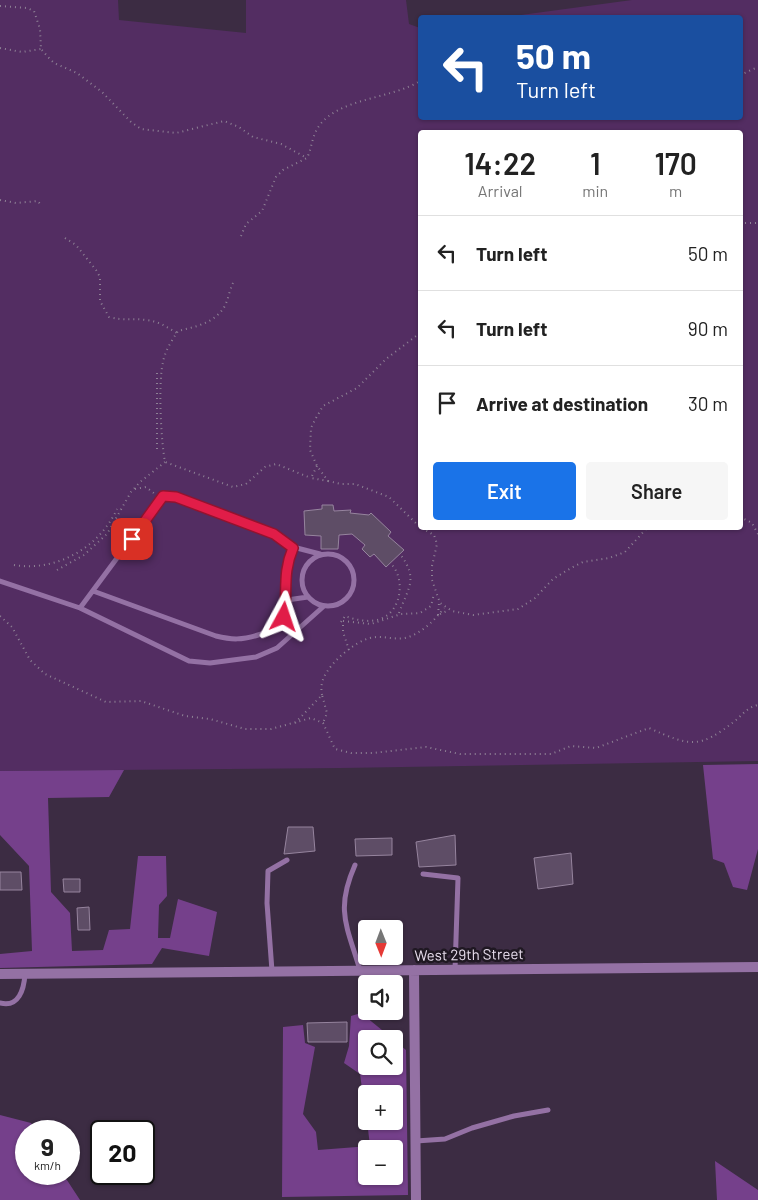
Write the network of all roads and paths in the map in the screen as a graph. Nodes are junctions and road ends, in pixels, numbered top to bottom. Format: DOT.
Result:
graph roads {
  1 [pos="0,6"];
  2 [pos="0,48"];
  3 [pos="41,49"];
  4 [pos="758,67"];
  5 [pos="743,73"];
  6 [pos="418,82"];
  7 [pos="307,158"];
  8 [pos="0,200"];
  9 [pos="40,204"];
  10 [pos="743,222"];
  11 [pos="758,223"];
  12 [pos="241,236"];
  13 [pos="65,238"];
  14 [pos="233,283"];
  15 [pos="177,333"];
  16 [pos="418,334"];
  17 [pos="157,373"];
  18 [pos="157,454"];
  19 [pos="165,462"];
  20 [pos="317,466"];
  21 [pos="311,478"];
  22 [pos="328,480"];
  23 [pos="140,482"];
  24 [pos="146,487"];
  25 [pos="134,489"];
  26 [pos="160,500"];
  27 [pos="116,509"];
  28 [pos="743,518"];
  29 [pos="418,524"];
  30 [pos="426,530"];
  31 [pos="645,530"];
  32 [pos="758,534"];
  33 [pos="293,548"];
  34 [pos="320,554"];
  35 [pos="400,554"];
  36 [pos="390,563"];
  37 [pos="14,565"];
  38 [pos="56,570"];
  39 [pos="0,581"];
  40 [pos="93,590"];
  41 [pos="435,592"];
  42 [pos="308,597"];
  43 [pos="286,600"];
  44 [pos="439,602"];
  45 [pos="324,606"];
  46 [pos="80,608"];
  47 [pos="444,608"];
  48 [pos="449,610"];
  49 [pos="398,614"];
  50 [pos="438,615"];
  51 [pos="0,616"];
  52 [pos="340,622"];
  53 [pos="349,651"];
  54 [pos="322,695"];
  55 [pos="758,706"];
  56 [pos="294,723"];
  57 [pos="323,723"];
  58 [pos="287,860"];
  59 [pos="356,865"];
  60 [pos="423,874"];
  61 [pos="758,967"];
  62 [pos="360,970"];
  63 [pos="414,970"];
  64 [pos="455,970"];
  65 [pos="272,971"];
  66 [pos="0,974"];
  67 [pos="25,974"];
  68 [pos="0,1002"];
  69 [pos="548,1110"];
  70 [pos="415,1141"];
  71 [pos="416,1200"];
  1 -- 3 [label="path"];
  2 -- 3 [label="path"];
  3 -- 7 [label="path"];
  4 -- 5 [label="path"];
  6 -- 7 [label="path"];
  7 -- 12 [label="path"];
  8 -- 9 [label="path"];
  10 -- 11 [label="path"];
  13 -- 15 [label="path"];
  14 -- 15 [label="path"];
  15 -- 19 [label="path"];
  16 -- 20 [label="path"];
  17 -- 18 [label="path"];
  19 -- 21 [label="path"];
  19 -- 23 [label="path"];
  20 -- 21 [label="path"];
  20 -- 22 [label="path"];
  21 -- 22 [label="path"];
  22 -- 29 [label="path"];
  23 -- 24 [label="path"];
  23 -- 25 [label="path"];
  24 -- 25 [label="path"];
  24 -- 26 [label="path"];
  25 -- 38 [label="path"];
  26 -- 33 [label="lane"];
  26 -- 40 [label="lane"];
  27 -- 37 [label="path"];
  28 -- 32 [label="path"];
  30 -- 41 [label="path"];
  31 -- 48 [label="path"];
  33 -- 34 [label="lane"];
  33 -- 43 [label="lane"];
  34 -- 42 [label="lane"];
  34 -- 45 [label="lane"];
  35 -- 49 [label="path"];
  36 -- 52 [label="path"];
  39 -- 46 [label="lane"];
  40 -- 43 [label="lane"];
  40 -- 46 [label="lane"];
  41 -- 44 [label="path"];
  41 -- 49 [label="path"];
  42 -- 43 [label="lane"];
  42 -- 45 [label="lane"];
  44 -- 47 [label="path"];
  44 -- 50 [label="path"];
  45 -- 46 [label="lane"];
  47 -- 48 [label="path"];
  47 -- 50 [label="path"];
  48 -- 50 [label="path"];
  49 -- 53 [label="path"];
  50 -- 53 [label="path"];
  51 -- 56 [label="path"];
  53 -- 54 [label="path"];
  54 -- 56 [label="path"];
  54 -- 57 [label="path"];
  55 -- 57 [label="path"];
  56 -- 57 [label="path"];
  58 -- 65 [label="lane"];
  59 -- 62 [label="lane"];
  60 -- 64 [label="lane"];
  61 -- 64 [label="street, West 29th Street"];
  62 -- 63 [label="street, West 29th Street"];
  62 -- 65 [label="street, West 29th Street"];
  63 -- 64 [label="street, West 29th Street"];
  63 -- 70 [label="street"];
  65 -- 67 [label="street, West 29th Street"];
  66 -- 67 [label="street, West 29th Street"];
  67 -- 68 [label="lane"];
  69 -- 70 [label="lane"];
  70 -- 71 [label="street"];
}
